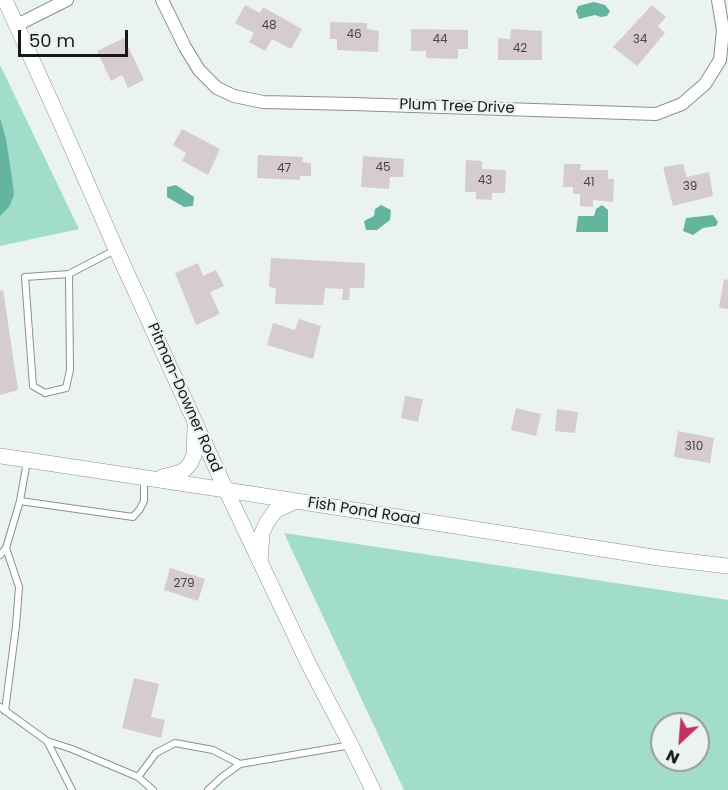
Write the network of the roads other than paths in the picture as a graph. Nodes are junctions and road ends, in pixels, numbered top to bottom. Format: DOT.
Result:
graph roads {
  1 [pos="5,0"];
  2 [pos="67,0"];
  3 [pos="162,0"];
  4 [pos="718,0"];
  5 [pos="17,24"];
  6 [pos="116,249"];
  7 [pos="69,274"];
  8 [pos="195,424"];
  9 [pos="0,456"];
  10 [pos="27,460"];
  11 [pos="147,478"];
  12 [pos="226,490"];
  13 [pos="20,501"];
  14 [pos="296,501"];
  15 [pos="6,548"];
  16 [pos="0,555"];
  17 [pos="260,562"];
  18 [pos="728,566"];
  19 [pos="3,709"];
  20 [pos="47,741"];
  21 [pos="351,745"];
  22 [pos="240,764"];
  23 [pos="138,777"];
  24 [pos="72,790"];
  25 [pos="153,790"];
  26 [pos="208,790"];
  27 [pos="373,790"];
  1 -- 5 [label="street, Pitman-Downer Road"];
  2 -- 5 [label="street"];
  3 -- 4 [label="street, Plum Tree Drive"];
  5 -- 6 [label="street, Pitman-Downer Road"];
  6 -- 7 [label="lane"];
  6 -- 8 [label="street, Pitman-Downer Road"];
  7 -- 7 [label="lane"];
  8 -- 11 [label="street"];
  8 -- 12 [label="street, Pitman-Downer Road"];
  9 -- 10 [label="street, Fish Pond Road"];
  10 -- 11 [label="street, Fish Pond Road"];
  10 -- 13 [label="lane"];
  11 -- 12 [label="street, Fish Pond Road"];
  11 -- 13 [label="lane"];
  12 -- 14 [label="street, Fish Pond Road"];
  12 -- 17 [label="street, Pitman-Downer Road"];
  13 -- 15 [label="lane"];
  14 -- 17 [label="street"];
  14 -- 18 [label="street, Fish Pond Road"];
  15 -- 16 [label="lane"];
  15 -- 19 [label="lane"];
  17 -- 21 [label="street, Pitman-Downer Road"];
  19 -- 20 [label="lane"];
  20 -- 23 [label="lane"];
  20 -- 24 [label="lane"];
  21 -- 22 [label="lane"];
  21 -- 27 [label="street, Pitman-Downer Road"];
  22 -- 23 [label="lane"];
  22 -- 26 [label="lane"];
  23 -- 25 [label="lane"];
}
